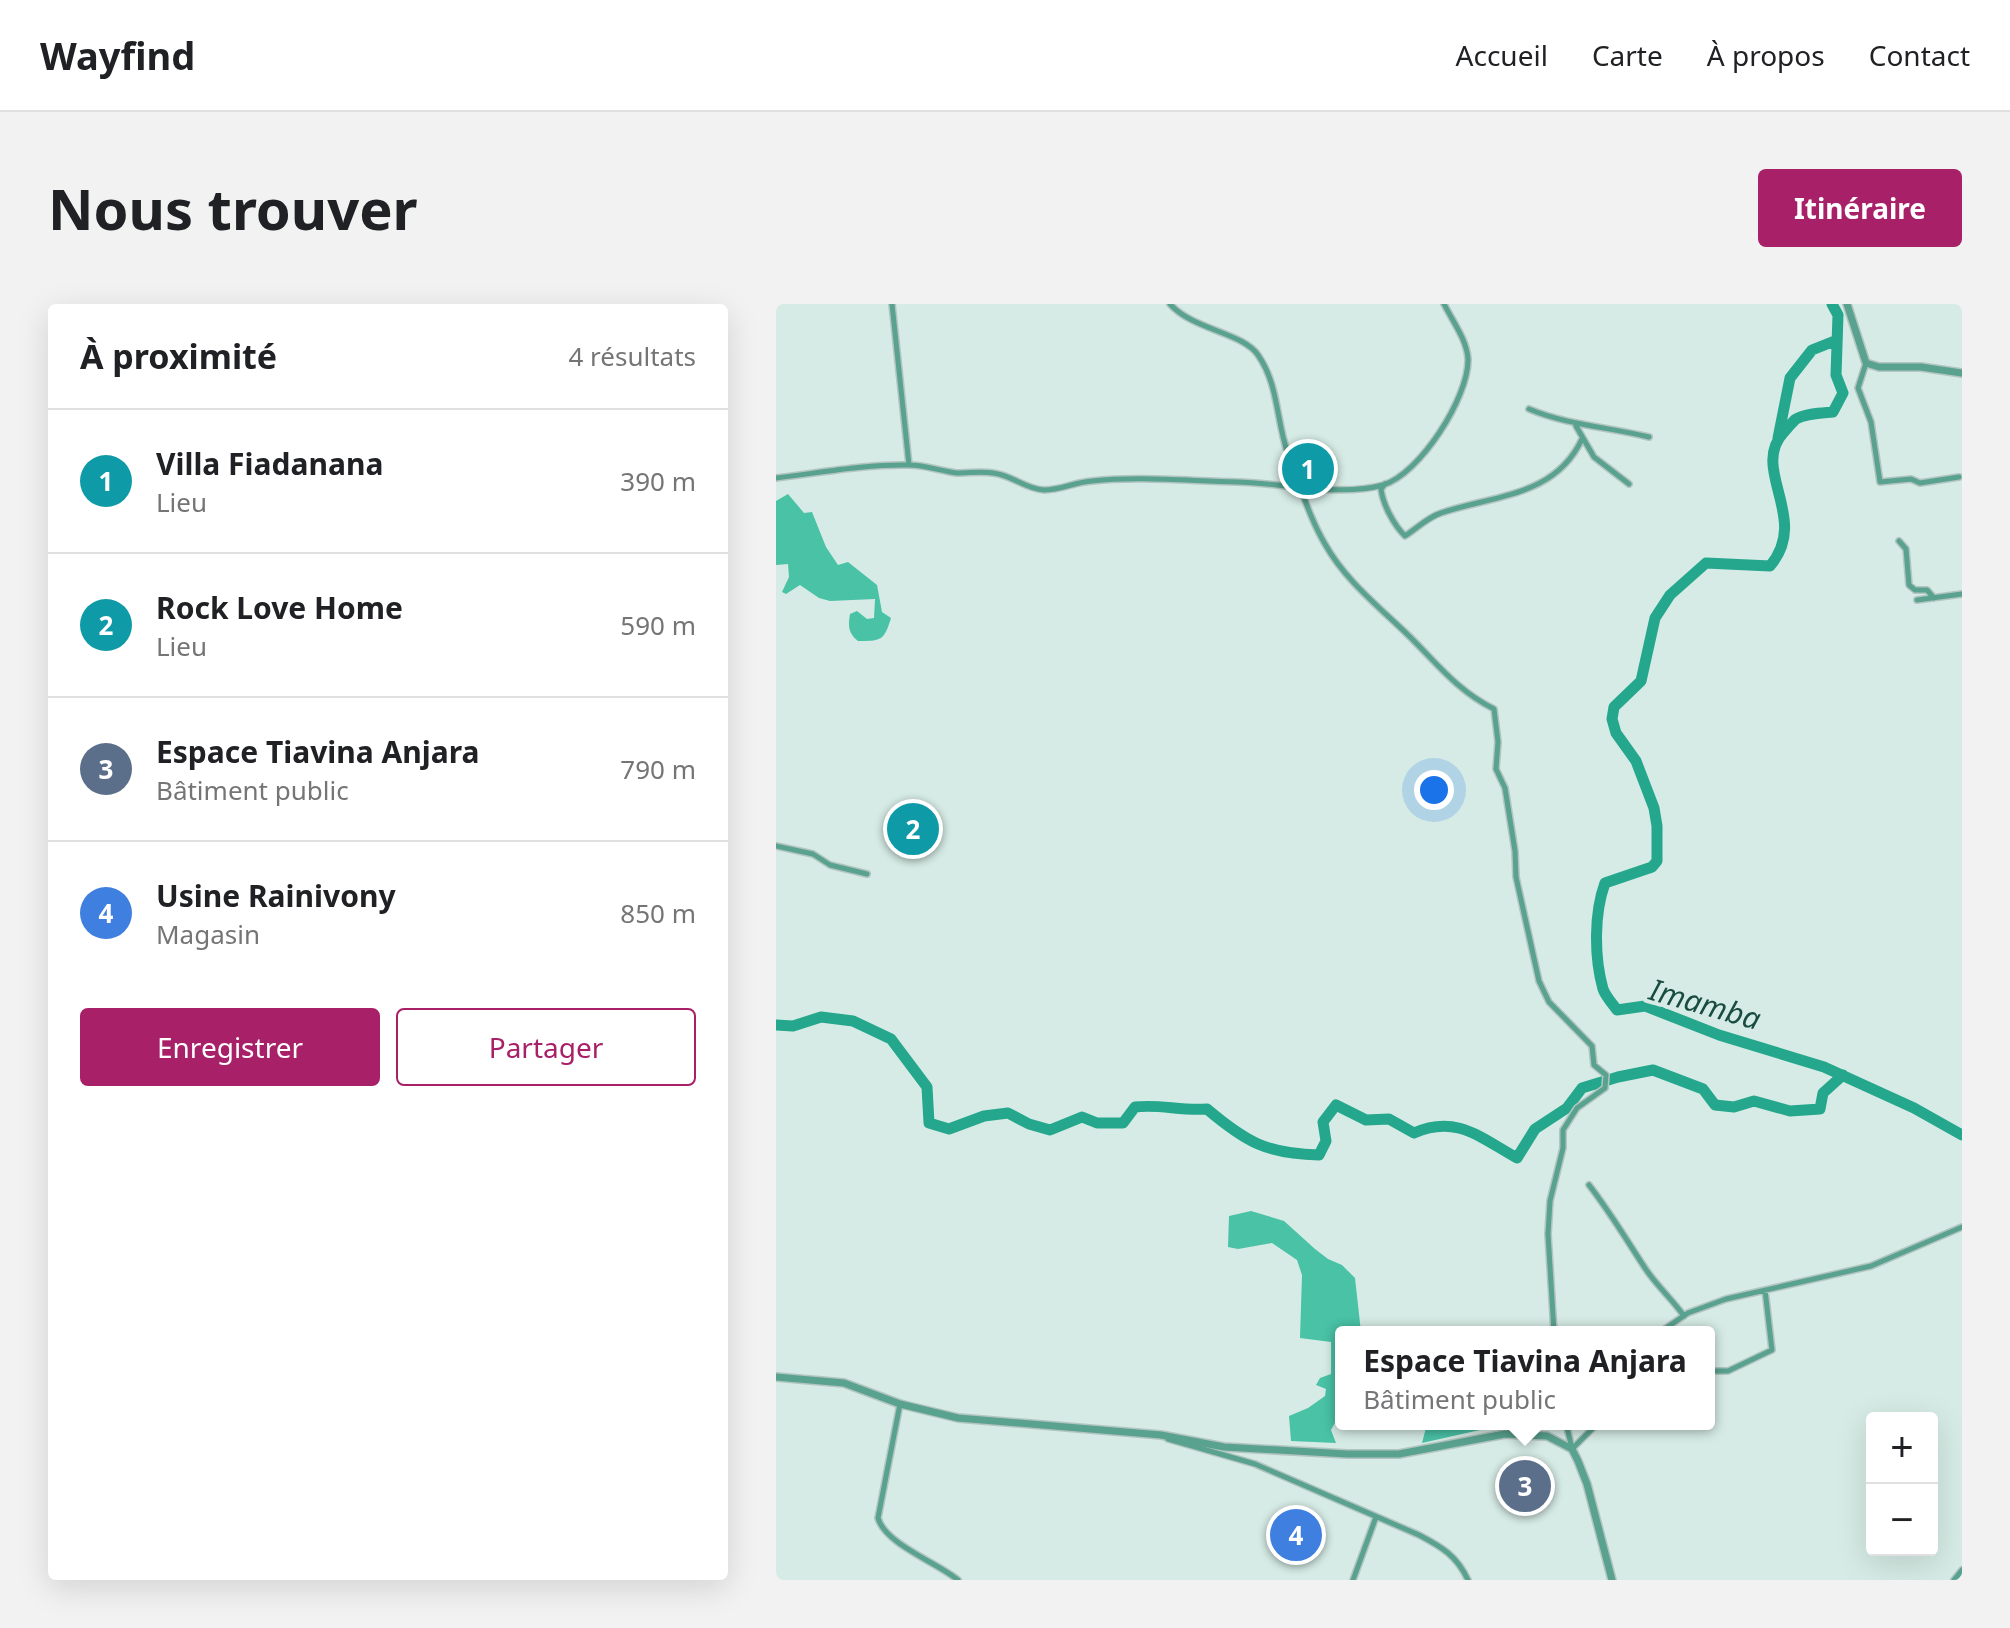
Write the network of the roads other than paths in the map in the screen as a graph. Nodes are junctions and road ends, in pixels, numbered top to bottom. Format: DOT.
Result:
graph roads {
  1 [pos="892,304"];
  2 [pos="1170,304"];
  3 [pos="1444,304"];
  4 [pos="1847,304"];
  5 [pos="1866,363"];
  6 [pos="1962,373"];
  7 [pos="1529,409"];
  8 [pos="1575,425"];
  9 [pos="1649,437"];
  10 [pos="1582,439"];
  11 [pos="909,465"];
  12 [pos="1959,477"];
  13 [pos="776,478"];
  14 [pos="1385,484"];
  15 [pos="1629,484"];
  16 [pos="1301,486"];
  17 [pos="1899,541"];
  18 [pos="1962,594"];
  19 [pos="1934,598"];
  20 [pos="1917,600"];
  21 [pos="776,846"];
  22 [pos="867,874"];
  23 [pos="1589,1185"];
  24 [pos="1962,1227"];
  25 [pos="1765,1290"];
  26 [pos="1684,1316"];
  27 [pos="1554,1326"];
  28 [pos="1669,1326"];
  29 [pos="1715,1371"];
  30 [pos="776,1377"];
  31 [pos="900,1404"];
  32 [pos="1512,1430"];
  33 [pos="1567,1430"];
  34 [pos="1591,1430"];
  35 [pos="1505,1434"];
  36 [pos="1161,1435"];
  37 [pos="1572,1449"];
  38 [pos="1376,1517"];
  39 [pos="1962,1570"];
  40 [pos="958,1580"];
  41 [pos="1353,1580"];
  42 [pos="1468,1580"];
  43 [pos="1612,1580"];
  44 [pos="1954,1580"];
  1 -- 11 [label="street"];
  2 -- 16 [label="street"];
  3 -- 14 [label="street"];
  4 -- 5 [label="street"];
  5 -- 6 [label="street"];
  5 -- 12 [label="street"];
  7 -- 8 [label="street"];
  8 -- 9 [label="street"];
  8 -- 10 [label="street"];
  10 -- 14 [label="street"];
  10 -- 15 [label="street"];
  11 -- 13 [label="street"];
  11 -- 16 [label="street"];
  14 -- 16 [label="street"];
  16 -- 27 [label="street"];
  17 -- 19 [label="street"];
  18 -- 19 [label="street"];
  19 -- 20 [label="street"];
  21 -- 22 [label="street"];
  23 -- 26 [label="street"];
  24 -- 25 [label="street"];
  25 -- 26 [label="street"];
  25 -- 29 [label="street"];
  26 -- 28 [label="street"];
  30 -- 31 [label="street"];
  31 -- 36 [label="street"];
  31 -- 40 [label="street"];
  32 -- 35 [label="street"];
  33 -- 37 [label="street"];
  34 -- 37 [label="street"];
  35 -- 36 [label="street"];
  35 -- 37 [label="street"];
  36 -- 38 [label="street"];
  37 -- 43 [label="street"];
  38 -- 41 [label="street"];
  38 -- 42 [label="street"];
  39 -- 44 [label="street"];
}
